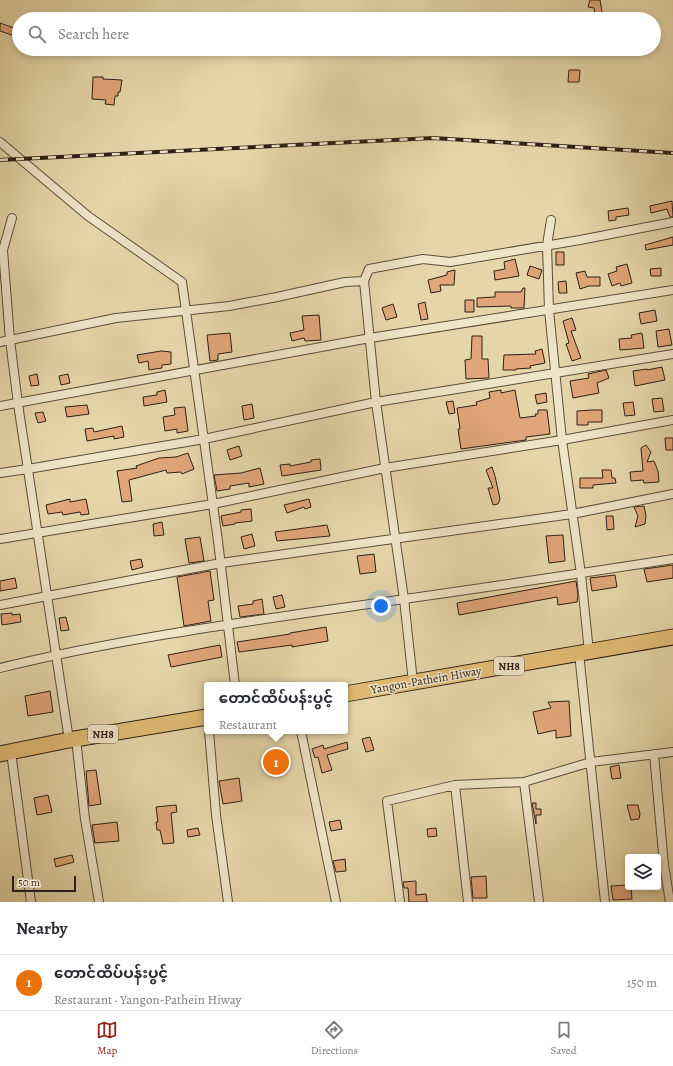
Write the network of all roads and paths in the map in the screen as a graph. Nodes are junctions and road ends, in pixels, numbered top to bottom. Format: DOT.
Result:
graph roads {
  1 [pos="0,142"];
  2 [pos="12,218"];
  3 [pos="551,220"];
  4 [pos="673,222"];
  5 [pos="547,245"];
  6 [pos="364,281"];
  7 [pos="673,290"];
  8 [pos="186,310"];
  9 [pos="550,310"];
  10 [pos="370,338"];
  11 [pos="10,340"];
  12 [pos="0,342"];
  13 [pos="673,354"];
  14 [pos="194,371"];
  15 [pos="556,372"];
  16 [pos="376,402"];
  17 [pos="18,404"];
  18 [pos="0,406"];
  19 [pos="673,420"];
  20 [pos="204,439"];
  21 [pos="562,440"];
  22 [pos="385,468"];
  23 [pos="28,469"];
  24 [pos="0,473"];
  25 [pos="673,494"];
  26 [pos="213,504"];
  27 [pos="572,514"];
  28 [pos="38,533"];
  29 [pos="395,538"];
  30 [pos="0,539"];
  31 [pos="673,558"];
  32 [pos="220,563"];
  33 [pos="581,574"];
  34 [pos="47,597"];
  35 [pos="404,599"];
  36 [pos="0,605"];
  37 [pos="227,624"];
  38 [pos="673,637"];
  39 [pos="584,653"];
  40 [pos="56,654"];
  41 [pos="0,668"];
  42 [pos="235,682"];
  43 [pos="413,682"];
  44 [pos="348,693"];
  45 [pos="204,717"];
  46 [pos="209,734"];
  47 [pos="302,734"];
  48 [pos="72,739"];
  49 [pos="673,752"];
  50 [pos="5,753"];
  51 [pos="654,754"];
  52 [pos="591,762"];
  53 [pos="524,782"];
  54 [pos="456,785"];
  55 [pos="31,902"];
  56 [pos="99,902"];
  57 [pos="228,902"];
  58 [pos="336,902"];
  59 [pos="400,902"];
  60 [pos="468,902"];
  61 [pos="539,902"];
  62 [pos="605,902"];
  63 [pos="670,902"];
  1 -- 8 [label="street"];
  2 -- 11 [label="street"];
  3 -- 5 [label="street"];
  4 -- 5 [label="street"];
  5 -- 6 [label="street"];
  5 -- 9 [label="street"];
  6 -- 8 [label="street"];
  6 -- 10 [label="street"];
  7 -- 9 [label="street"];
  8 -- 11 [label="street"];
  8 -- 14 [label="street"];
  9 -- 10 [label="street"];
  9 -- 15 [label="street"];
  10 -- 14 [label="street"];
  10 -- 16 [label="street"];
  11 -- 12 [label="street"];
  11 -- 17 [label="street"];
  13 -- 15 [label="street"];
  14 -- 17 [label="street"];
  14 -- 20 [label="street"];
  15 -- 16 [label="street"];
  15 -- 21 [label="street"];
  16 -- 20 [label="street"];
  16 -- 22 [label="street"];
  17 -- 18 [label="street"];
  17 -- 23 [label="street"];
  19 -- 21 [label="street"];
  20 -- 23 [label="street"];
  20 -- 26 [label="street"];
  21 -- 22 [label="street"];
  21 -- 27 [label="street"];
  22 -- 26 [label="street"];
  22 -- 29 [label="street"];
  23 -- 24 [label="street"];
  23 -- 28 [label="street"];
  25 -- 27 [label="street"];
  26 -- 28 [label="street"];
  26 -- 32 [label="street"];
  27 -- 29 [label="street"];
  27 -- 33 [label="street"];
  28 -- 30 [label="street"];
  28 -- 34 [label="street"];
  29 -- 32 [label="street"];
  29 -- 35 [label="street"];
  31 -- 33 [label="street"];
  32 -- 34 [label="street"];
  32 -- 37 [label="street"];
  33 -- 35 [label="street"];
  33 -- 39 [label="street"];
  34 -- 36 [label="street"];
  34 -- 40 [label="street"];
  35 -- 37 [label="street"];
  35 -- 43 [label="street"];
  37 -- 40 [label="street"];
  37 -- 42 [label="street"];
  38 -- 39 [label="highway, Yangon-Pathein Hiway / NH8"];
  39 -- 43 [label="highway, Yangon-Pathein Hiway / NH8"];
  39 -- 52 [label="street"];
  40 -- 41 [label="street"];
  40 -- 48 [label="street"];
  43 -- 44 [label="highway, Yangon-Pathein Hiway / NH8"];
  45 -- 48 [label="highway, NH8"];
  46 -- 57 [label="street"];
  47 -- 58 [label="street"];
  48 -- 50 [label="highway, NH8"];
  48 -- 56 [label="street"];
  49 -- 51 [label="street"];
  50 -- 55 [label="street"];
  51 -- 52 [label="street"];
  51 -- 63 [label="street"];
  52 -- 53 [label="street"];
  52 -- 62 [label="street"];
  53 -- 54 [label="street"];
  53 -- 61 [label="street"];
  54 -- 59 [label="street"];
  54 -- 60 [label="street"];
}
